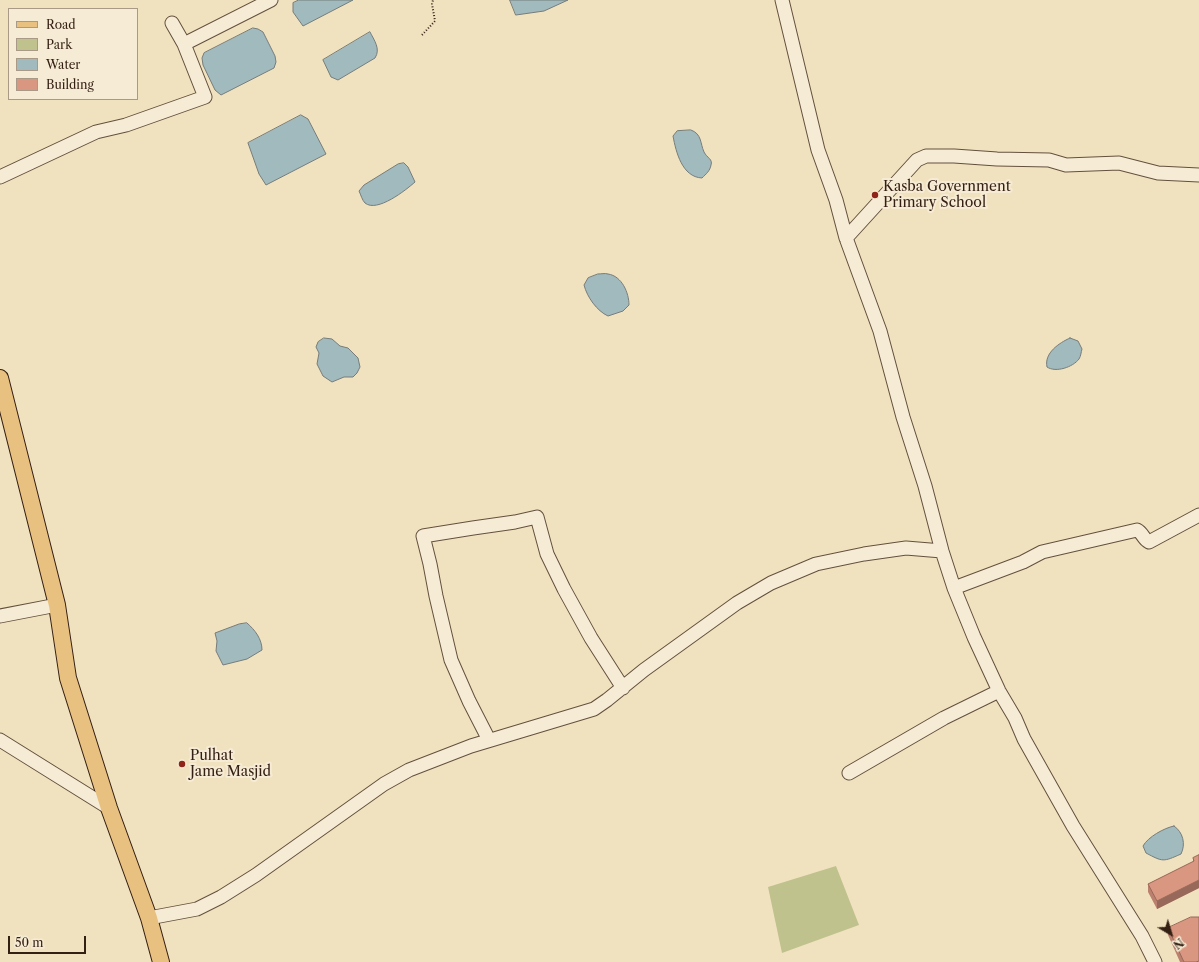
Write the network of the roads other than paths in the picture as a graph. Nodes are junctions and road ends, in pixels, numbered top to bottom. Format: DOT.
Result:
graph roads {
  1 [pos="271,0"];
  2 [pos="782,0"];
  3 [pos="172,23"];
  4 [pos="184,44"];
  5 [pos="1199,175"];
  6 [pos="0,178"];
  7 [pos="846,238"];
  8 [pos="0,378"];
  9 [pos="1199,515"];
  10 [pos="942,551"];
  11 [pos="954,588"];
  12 [pos="57,605"];
  13 [pos="0,616"];
  14 [pos="623,688"];
  15 [pos="999,692"];
  16 [pos="0,740"];
  17 [pos="489,740"];
  18 [pos="849,773"];
  19 [pos="109,808"];
  20 [pos="149,918"];
  21 [pos="161,962"];
  22 [pos="1155,962"];
  1 -- 4 [label="street"];
  2 -- 7 [label="street"];
  3 -- 4 [label="street"];
  4 -- 6 [label="street"];
  5 -- 7 [label="street"];
  7 -- 10 [label="street"];
  8 -- 12 [label="main road"];
  9 -- 11 [label="street"];
  10 -- 11 [label="street"];
  10 -- 14 [label="street"];
  11 -- 15 [label="street"];
  12 -- 13 [label="street"];
  12 -- 19 [label="main road"];
  14 -- 17 [label="street"];
  14 -- 17 [label="street"];
  15 -- 18 [label="street"];
  15 -- 22 [label="street"];
  16 -- 19 [label="street"];
  17 -- 20 [label="street"];
  19 -- 20 [label="main road"];
  20 -- 21 [label="main road"];
}
